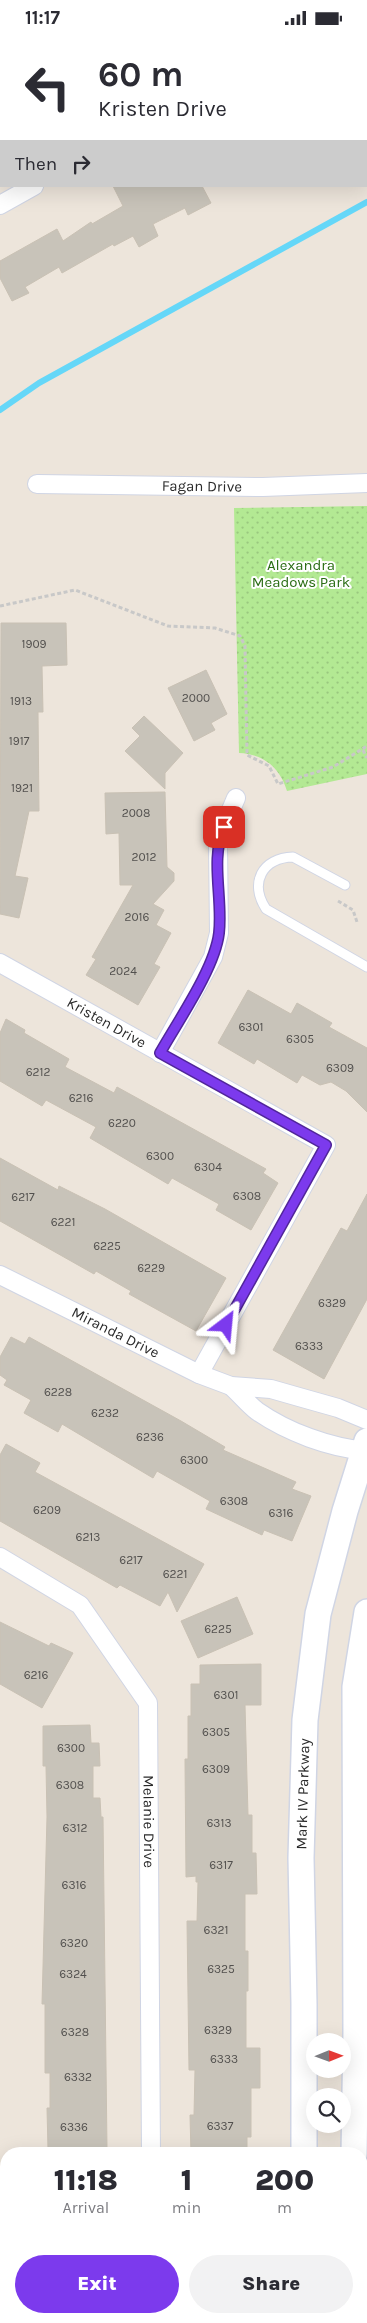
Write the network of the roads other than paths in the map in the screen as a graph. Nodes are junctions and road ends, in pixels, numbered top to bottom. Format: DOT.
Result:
graph roads {
  1 [pos="32,187"];
  2 [pos="0,205"];
  3 [pos="367,483"];
  4 [pos="37,484"];
  5 [pos="236,798"];
  6 [pos="345,885"];
  7 [pos="0,963"];
  8 [pos="367,967"];
  9 [pos="160,1053"];
  10 [pos="2,1280"];
  11 [pos="199,1374"];
  12 [pos="231,1386"];
  13 [pos="367,1420"];
  14 [pos="366,1447"];
  15 [pos="0,1557"];
  16 [pos="367,1612"];
  17 [pos="362,2031"];
  18 [pos="151,2147"];
  19 [pos="304,2147"];
  20 [pos="354,2147"];
  1 -- 2 [label="street"];
  3 -- 4 [label="street, Fagan Drive"];
  5 -- 9 [label="street"];
  6 -- 8 [label="lane"];
  7 -- 9 [label="street, Kristen Drive"];
  9 -- 11 [label="street, Kristen Drive"];
  10 -- 11 [label="street, Miranda Drive"];
  11 -- 12 [label="street, Miranda Drive"];
  12 -- 13 [label="street, Miranda Drive"];
  12 -- 14 [label="street, Miranda Drive"];
  14 -- 19 [label="main road, Mark IV Parkway"];
  15 -- 18 [label="street, Melanie Drive"];
  16 -- 17 [label="main road"];
  17 -- 20 [label="main road"];
}
